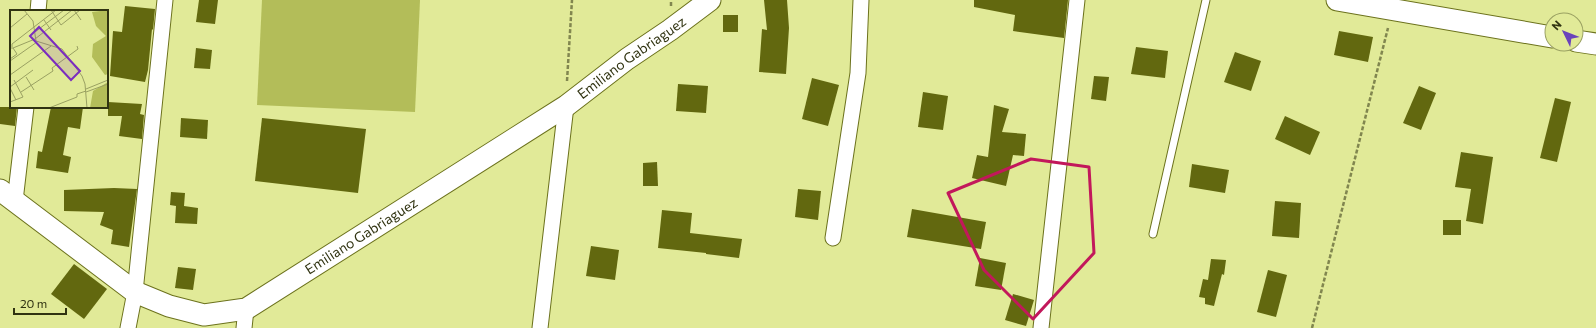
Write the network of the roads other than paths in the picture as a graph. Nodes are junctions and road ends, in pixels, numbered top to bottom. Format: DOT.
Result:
graph roads {
  1 [pos="39,0"];
  2 [pos="165,0"];
  3 [pos="710,0"];
  4 [pos="861,0"];
  5 [pos="1077,0"];
  6 [pos="1206,0"];
  7 [pos="1337,0"];
  8 [pos="38,10"];
  9 [pos="1544,36"];
  10 [pos="1584,42"];
  11 [pos="1596,44"];
  12 [pos="566,106"];
  13 [pos="26,108"];
  14 [pos="7,195"];
  15 [pos="1153,234"];
  16 [pos="833,238"];
  17 [pos="135,292"];
  18 [pos="245,318"];
  19 [pos="128,328"];
  20 [pos="540,328"];
  21 [pos="1041,328"];
  1 -- 8 [label="street"];
  2 -- 17 [label="street"];
  3 -- 12 [label="main road, Emiliano Gabriaguez"];
  4 -- 16 [label="street"];
  5 -- 21 [label="street"];
  6 -- 15 [label="lane"];
  7 -- 9 [label="main road"];
  10 -- 11 [label="main road"];
  12 -- 18 [label="main road, Emiliano Gabriaguez"];
  12 -- 20 [label="street"];
  13 -- 14 [label="street"];
  14 -- 17 [label="main road, Emiliano Gabriaguez"];
  17 -- 18 [label="main road, Emiliano Gabriaguez"];
  17 -- 19 [label="street"];
}
